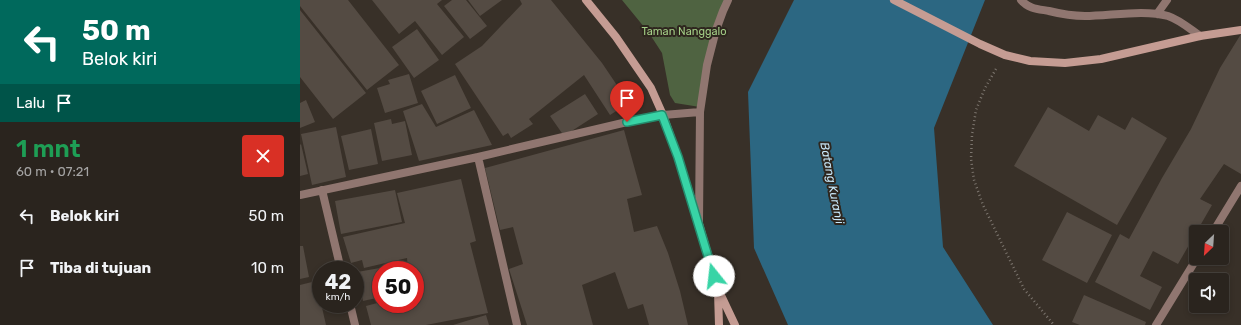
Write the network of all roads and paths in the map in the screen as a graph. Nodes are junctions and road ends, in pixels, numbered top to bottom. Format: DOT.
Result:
graph roads {
  1 [pos="586,0"];
  2 [pos="728,0"];
  3 [pos="894,0"];
  4 [pos="1021,0"];
  5 [pos="1167,0"];
  6 [pos="1157,14"];
  7 [pos="1241,30"];
  8 [pos="1200,36"];
  9 [pos="1005,55"];
  10 [pos="700,112"];
  11 [pos="662,115"];
  12 [pos="478,157"];
  13 [pos="1241,186"];
  14 [pos="322,190"];
  15 [pos="300,195"];
  16 [pos="699,224"];
  17 [pos="1217,225"];
  18 [pos="340,261"];
  19 [pos="1193,265"];
  20 [pos="718,289"];
  21 [pos="352,313"];
  22 [pos="355,325"];
  23 [pos="517,325"];
  24 [pos="719,325"];
  25 [pos="735,325"];
  26 [pos="1054,325"];
  27 [pos="1156,325"];
  1 -- 11 [label="main road"];
  2 -- 10 [label="street"];
  3 -- 9 [label="main road"];
  4 -- 6 [label="street"];
  5 -- 6 [label="street"];
  6 -- 8 [label="street"];
  7 -- 8 [label="main road"];
  8 -- 9 [label="main road"];
  9 -- 26 [label="path"];
  10 -- 11 [label="street"];
  10 -- 16 [label="street"];
  11 -- 12 [label="street"];
  11 -- 16 [label="main road"];
  12 -- 14 [label="street"];
  12 -- 23 [label="street"];
  13 -- 17 [label="street"];
  14 -- 15 [label="street"];
  14 -- 18 [label="street"];
  16 -- 20 [label="main road"];
  19 -- 27 [label="street"];
  20 -- 24 [label="main road"];
  20 -- 25 [label="main road"];
  21 -- 22 [label="street"];
}
